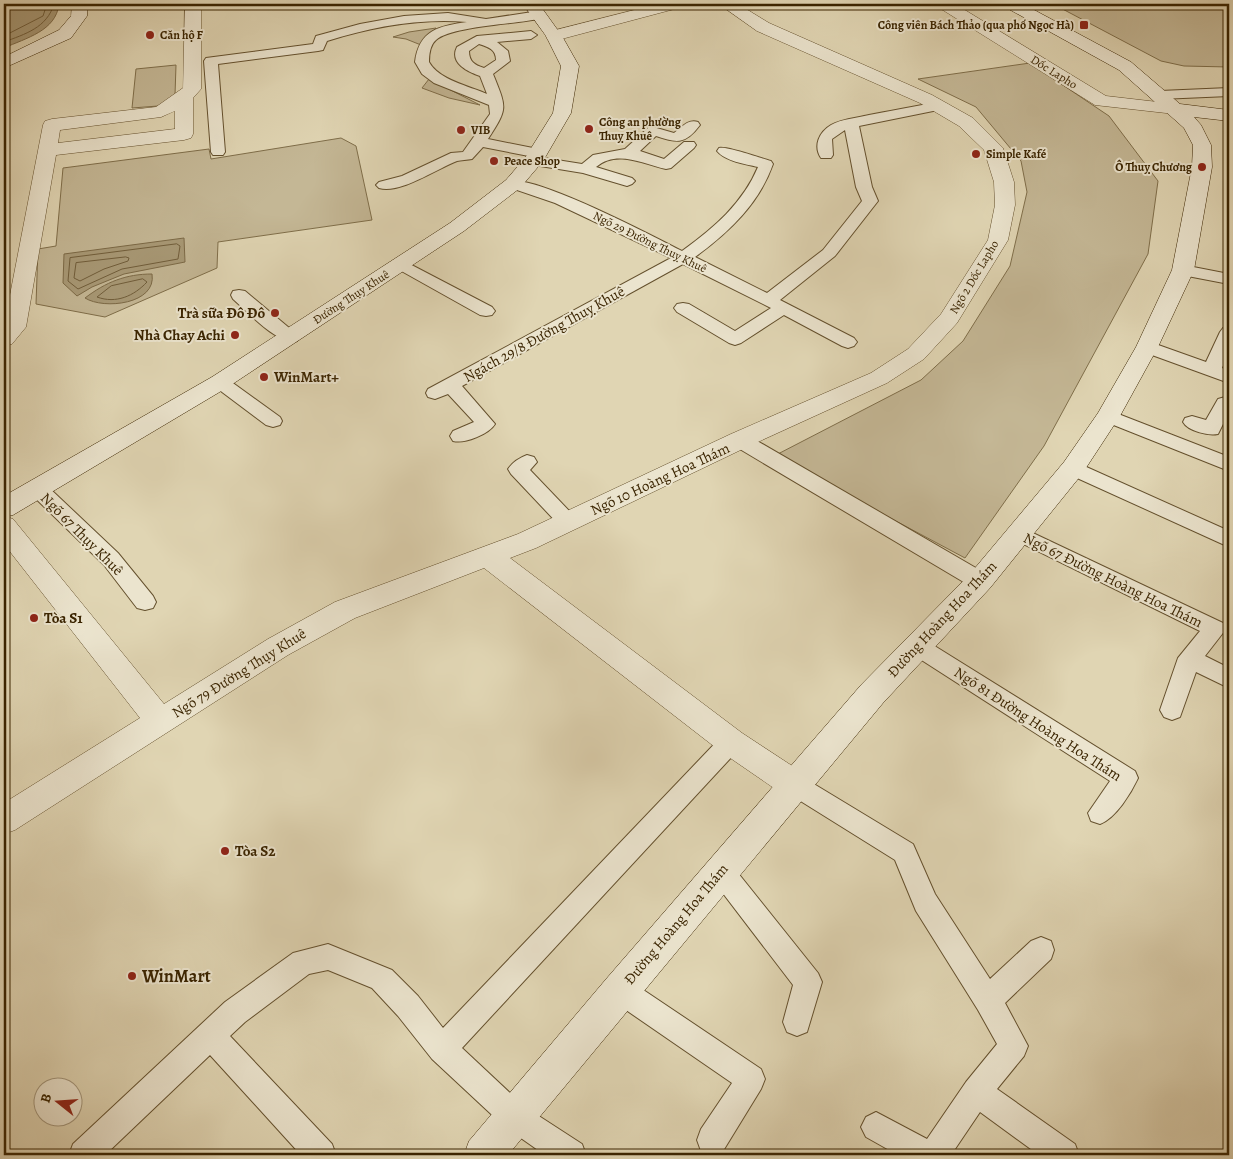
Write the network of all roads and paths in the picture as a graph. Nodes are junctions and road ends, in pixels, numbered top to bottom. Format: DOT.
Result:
graph roads {
  1 [pos="80,4"];
  2 [pos="193,4"];
  3 [pos="676,4"];
  4 [pos="727,4"];
  5 [pos="944,4"];
  6 [pos="1011,4"];
  7 [pos="535,9"];
  8 [pos="474,21"];
  9 [pos="416,26"];
  10 [pos="531,35"];
  11 [pos="554,36"];
  12 [pos="477,40"];
  13 [pos="4,63"];
  14 [pos="486,74"];
  15 [pos="1229,92"];
  16 [pos="184,97"];
  17 [pos="1167,102"];
  18 [pos="938,106"];
  19 [pos="492,110"];
  20 [pos="1229,115"];
  21 [pos="851,124"];
  22 [pos="693,125"];
  23 [pos="479,142"];
  24 [pos="689,145"];
  25 [pos="47,150"];
  26 [pos="724,151"];
  27 [pos="218,152"];
  28 [pos="630,153"];
  29 [pos="826,155"];
  30 [pos="536,157"];
  31 [pos="585,169"];
  32 [pos="626,181"];
  33 [pos="513,184"];
  34 [pos="384,185"];
  35 [pos="684,257"];
  36 [pos="402,264"];
  37 [pos="1183,270"];
  38 [pos="1229,279"];
  39 [pos="239,295"];
  40 [pos="776,304"];
  41 [pos="683,308"];
  42 [pos="486,311"];
  43 [pos="1229,332"];
  44 [pos="291,336"];
  45 [pos="4,339"];
  46 [pos="848,342"];
  47 [pos="1147,347"];
  48 [pos="1212,370"];
  49 [pos="1229,376"];
  50 [pos="220,382"];
  51 [pos="1228,401"];
  52 [pos="1108,416"];
  53 [pos="273,421"];
  54 [pos="1192,422"];
  55 [pos="460,436"];
  56 [pos="740,440"];
  57 [pos="528,462"];
  58 [pos="1229,464"];
  59 [pos="1073,468"];
  60 [pos="38,489"];
  61 [pos="4,508"];
  62 [pos="568,522"];
  63 [pos="4,526"];
  64 [pos="1018,534"];
  65 [pos="1229,540"];
  66 [pos="489,557"];
  67 [pos="980,581"];
  68 [pos="145,602"];
  69 [pos="916,646"];
  70 [pos="1189,658"];
  71 [pos="1229,679"];
  72 [pos="1172,710"];
  73 [pos="161,722"];
  74 [pos="731,742"];
  75 [pos="795,785"];
  76 [pos="1100,813"];
  77 [pos="4,820"];
  78 [pos="721,871"];
  79 [pos="1041,950"];
  80 [pos="620,990"];
  81 [pos="988,1000"];
  82 [pos="797,1022"];
  83 [pos="210,1036"];
  84 [pos="442,1049"];
  85 [pos="976,1092"];
  86 [pos="515,1117"];
  87 [pos="876,1127"];
  88 [pos="712,1140"];
  89 [pos="84,1155"];
  90 [pos="321,1155"];
  91 [pos="482,1155"];
  92 [pos="572,1155"];
  93 [pos="927,1155"];
  94 [pos="934,1155"];
  95 [pos="1064,1155"];
  1 -- 13 [label="street"];
  2 -- 16 [label="street"];
  3 -- 11 [label="street"];
  4 -- 18 [label="street, Ngõ 2 Dốc Lapho"];
  5 -- 17 [label="street, Dốc Lapho"];
  6 -- 17 [label="street, Đường Hoàng Hoa Thám"];
  7 -- 8 [label="lane"];
  7 -- 11 [label="street, Đường Thụy Khuê"];
  8 -- 9 [label="lane"];
  8 -- 12 [label="lane"];
  8 -- 19 [label="lane"];
  8 -- 27 [label="lane"];
  10 -- 12 [label="lane"];
  11 -- 30 [label="street, Đường Thụy Khuê"];
  12 -- 14 [label="lane"];
  12 -- 14 [label="lane"];
  14 -- 19 [label="lane"];
  15 -- 17 [label="lane"];
  16 -- 25 [label="street"];
  16 -- 25 [label="street"];
  17 -- 20 [label="street, Dốc Lapho"];
  17 -- 37 [label="street, Đường Hoàng Hoa Thám"];
  18 -- 21 [label="lane"];
  18 -- 56 [label="street, Ngõ 2 Dốc Lapho"];
  19 -- 23 [label="lane"];
  21 -- 29 [label="lane"];
  21 -- 40 [label="lane"];
  22 -- 28 [label="lane"];
  23 -- 30 [label="lane"];
  23 -- 34 [label="lane"];
  24 -- 28 [label="lane"];
  25 -- 45 [label="street"];
  26 -- 35 [label="lane, Ngách 29/8 Đường Thuỵ Khuê"];
  28 -- 31 [label="lane"];
  30 -- 31 [label="lane"];
  30 -- 33 [label="street, Đường Thụy Khuê"];
  31 -- 32 [label="lane"];
  33 -- 35 [label="lane, Ngõ 29 Đường Thuỵ Khuê"];
  33 -- 36 [label="street, Đường Thụy Khuê"];
  35 -- 40 [label="lane, Ngõ 29 Đường Thuỵ Khuê"];
  35 -- 55 [label="lane, Ngách 29/8 Đường Thuỵ Khuê"];
  36 -- 42 [label="lane"];
  36 -- 44 [label="street, Đường Thụy Khuê"];
  37 -- 38 [label="lane"];
  37 -- 47 [label="street, Đường Hoàng Hoa Thám"];
  39 -- 44 [label="lane"];
  40 -- 41 [label="lane"];
  40 -- 46 [label="lane, Ngõ 29 Đường Thuỵ Khuê"];
  43 -- 48 [label="lane"];
  44 -- 50 [label="street, Đường Thụy Khuê"];
  47 -- 48 [label="lane"];
  47 -- 52 [label="street, Đường Hoàng Hoa Thám"];
  48 -- 49 [label="lane"];
  50 -- 53 [label="lane"];
  50 -- 60 [label="street, Đường Thụy Khuê"];
  51 -- 54 [label="lane"];
  52 -- 58 [label="lane"];
  52 -- 59 [label="street, Đường Hoàng Hoa Thám"];
  56 -- 62 [label="street, Ngõ 10 Hoàng Hoa Thám"];
  56 -- 67 [label="lane, Ngõ 10 Hoàng Hoa Thám"];
  57 -- 62 [label="lane"];
  59 -- 64 [label="street, Đường Hoàng Hoa Thám"];
  59 -- 65 [label="lane"];
  60 -- 61 [label="street, Đường Thụy Khuê"];
  60 -- 68 [label="lane, Ngõ 67 Thụy Khuê"];
  62 -- 66 [label="street, Ngõ 10 Hoàng Hoa Thám"];
  63 -- 73 [label="street"];
  64 -- 67 [label="street, Đường Hoàng Hoa Thám"];
  64 -- 70 [label="lane, Ngõ 67 Đường Hoàng Hoa Thám"];
  66 -- 73 [label="street, Ngõ 79 Đường Thụy Khuê"];
  66 -- 74 [label="street"];
  67 -- 69 [label="street, Đường Hoàng Hoa Thám"];
  69 -- 75 [label="street, Đường Hoàng Hoa Thám"];
  69 -- 76 [label="lane, Ngõ 81 Đường Hoàng Hoa Thám"];
  70 -- 71 [label="lane"];
  70 -- 72 [label="lane"];
  73 -- 77 [label="street, Ngõ 79 Đường Thụy Khuê"];
  74 -- 75 [label="street"];
  74 -- 84 [label="lane"];
  75 -- 78 [label="street, Đường Hoàng Hoa Thám"];
  75 -- 81 [label="lane"];
  78 -- 80 [label="street, Đường Hoàng Hoa Thám"];
  78 -- 82 [label="lane"];
  79 -- 81 [label="lane"];
  80 -- 86 [label="street, Đường Hoàng Hoa Thám"];
  80 -- 88 [label="lane"];
  81 -- 85 [label="lane"];
  83 -- 84 [label="lane"];
  83 -- 89 [label="lane"];
  83 -- 90 [label="lane"];
  84 -- 86 [label="lane"];
  85 -- 94 [label="lane"];
  85 -- 95 [label="lane"];
  86 -- 91 [label="street, Đường Hoàng Hoa Thám"];
  86 -- 92 [label="lane"];
  87 -- 93 [label="lane"];
}
